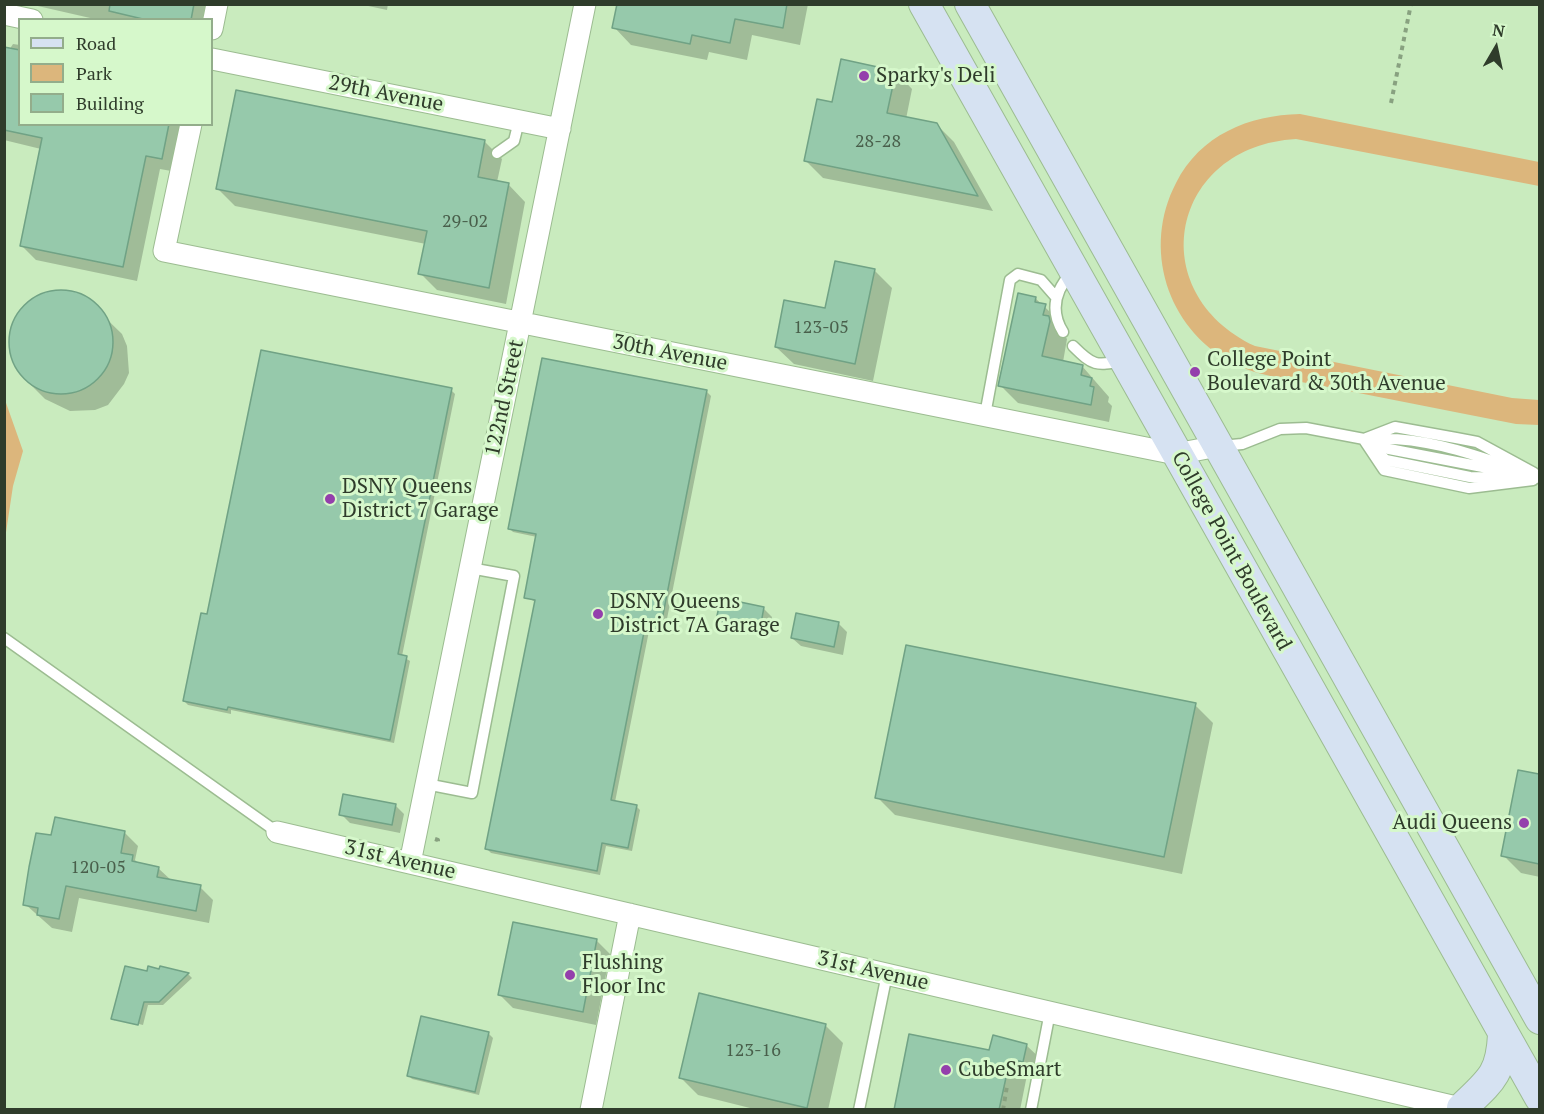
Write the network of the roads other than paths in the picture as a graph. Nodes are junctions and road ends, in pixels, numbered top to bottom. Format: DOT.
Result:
graph roads {
  1 [pos="217,4"];
  2 [pos="585,4"];
  3 [pos="924,4"];
  4 [pos="970,4"];
  5 [pos="4,14"];
  6 [pos="23,18"];
  7 [pos="213,24"];
  8 [pos="213,59"];
  9 [pos="519,121"];
  10 [pos="191,126"];
  11 [pos="560,129"];
  12 [pos="497,153"];
  13 [pos="1073,270"];
  14 [pos="1055,296"];
  15 [pos="520,323"];
  16 [pos="1063,332"];
  17 [pos="1073,346"];
  18 [pos="1124,360"];
  19 [pos="985,416"];
  20 [pos="1364,439"];
  21 [pos="1218,446"];
  22 [pos="1176,454"];
  23 [pos="1539,478"];
  24 [pos="470,568"];
  25 [pos="4,638"];
  26 [pos="426,784"];
  27 [pos="277,832"];
  28 [pos="410,863"];
  29 [pos="630,914"];
  30 [pos="887,974"];
  31 [pos="1050,1012"];
  32 [pos="1539,1019"];
  33 [pos="1503,1035"];
  34 [pos="1539,1098"];
  35 [pos="1466,1109"];
  36 [pos="591,1110"];
  37 [pos="859,1110"];
  38 [pos="1031,1110"];
  1 -- 7 [label="street"];
  2 -- 11 [label="street, 122nd Street"];
  3 -- 13 [label="main road, College Point Boulevard"];
  4 -- 21 [label="main road, College Point Boulevard"];
  5 -- 6 [label="street"];
  8 -- 9 [label="street, 29th Avenue"];
  9 -- 11 [label="street, 29th Avenue"];
  9 -- 12 [label="lane"];
  10 -- 15 [label="street, 30th Avenue"];
  11 -- 15 [label="street, 122nd Street"];
  13 -- 14 [label="lane"];
  13 -- 18 [label="main road, College Point Boulevard"];
  14 -- 16 [label="lane"];
  14 -- 19 [label="lane"];
  15 -- 19 [label="street, 30th Avenue"];
  15 -- 24 [label="street, 122nd Street"];
  17 -- 18 [label="lane"];
  18 -- 22 [label="main road, College Point Boulevard"];
  19 -- 22 [label="street, 30th Avenue"];
  20 -- 21 [label="lane"];
  20 -- 23 [label="lane"];
  20 -- 23 [label="lane"];
  20 -- 23 [label="lane"];
  21 -- 22 [label="street"];
  21 -- 32 [label="main road, College Point Boulevard"];
  22 -- 33 [label="main road, College Point Boulevard"];
  24 -- 26 [label="street, 122nd Street"];
  24 -- 26 [label="lane"];
  25 -- 27 [label="lane"];
  26 -- 28 [label="street, 122nd Street"];
  27 -- 28 [label="street, 31st Avenue"];
  28 -- 29 [label="street, 31st Avenue"];
  29 -- 30 [label="street, 31st Avenue"];
  29 -- 36 [label="street"];
  30 -- 31 [label="street, 31st Avenue"];
  30 -- 37 [label="lane"];
  31 -- 35 [label="street, 31st Avenue"];
  31 -- 38 [label="lane"];
  33 -- 34 [label="main road, College Point Boulevard"];
  33 -- 35 [label="main road"];
}
